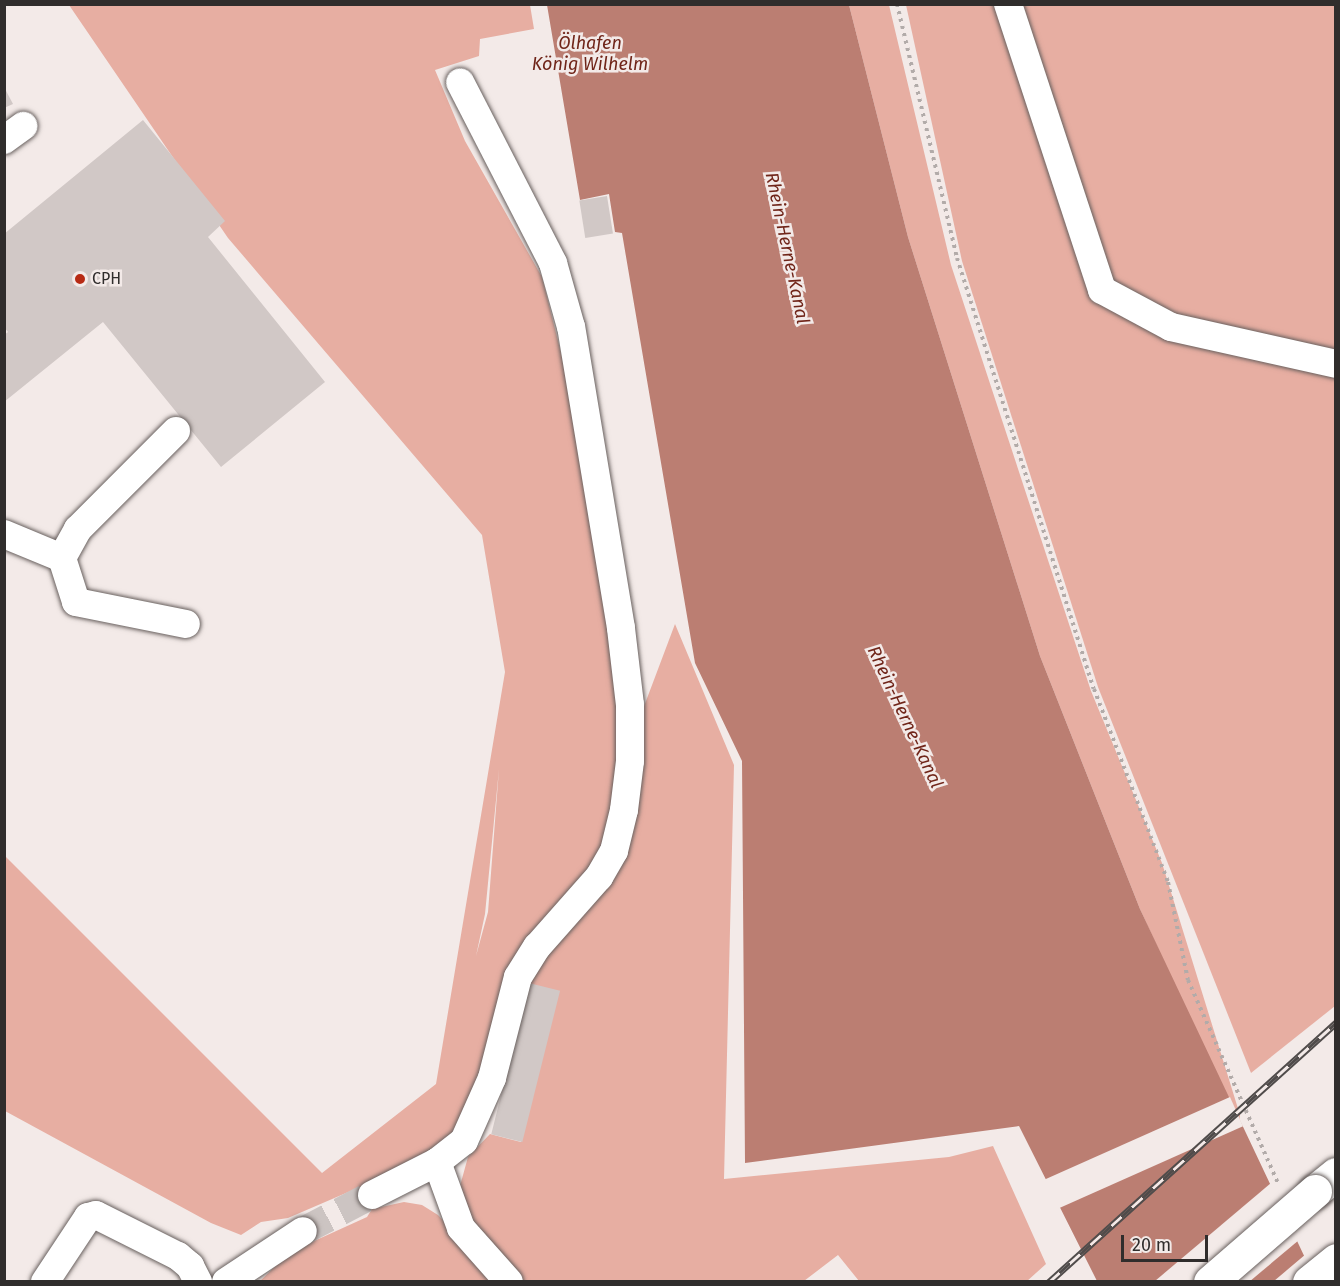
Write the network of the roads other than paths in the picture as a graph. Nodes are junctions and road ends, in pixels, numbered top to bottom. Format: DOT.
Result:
graph roads {
  1 [pos="1008,4"];
  2 [pos="460,82"];
  3 [pos="1335,364"];
  4 [pos="176,431"];
  5 [pos="4,534"];
  6 [pos="62,558"];
  7 [pos="186,624"];
  8 [pos="437,1162"];
  9 [pos="1325,1182"];
  10 [pos="372,1195"];
  11 [pos="303,1231"];
  12 [pos="1335,1260"];
  13 [pos="45,1281"];
  14 [pos="198,1281"];
  15 [pos="226,1281"];
  16 [pos="509,1281"];
  17 [pos="1210,1281"];
  18 [pos="1309,1281"];
  1 -- 3 [label="lane"];
  2 -- 8 [label="lane"];
  4 -- 6 [label="lane"];
  5 -- 6 [label="lane"];
  6 -- 7 [label="lane"];
  8 -- 10 [label="lane"];
  8 -- 16 [label="lane"];
  9 -- 17 [label="main road, bridge"];
  11 -- 15 [label="lane"];
  12 -- 18 [label="main road, bridge"];
  13 -- 14 [label="lane"];
}
